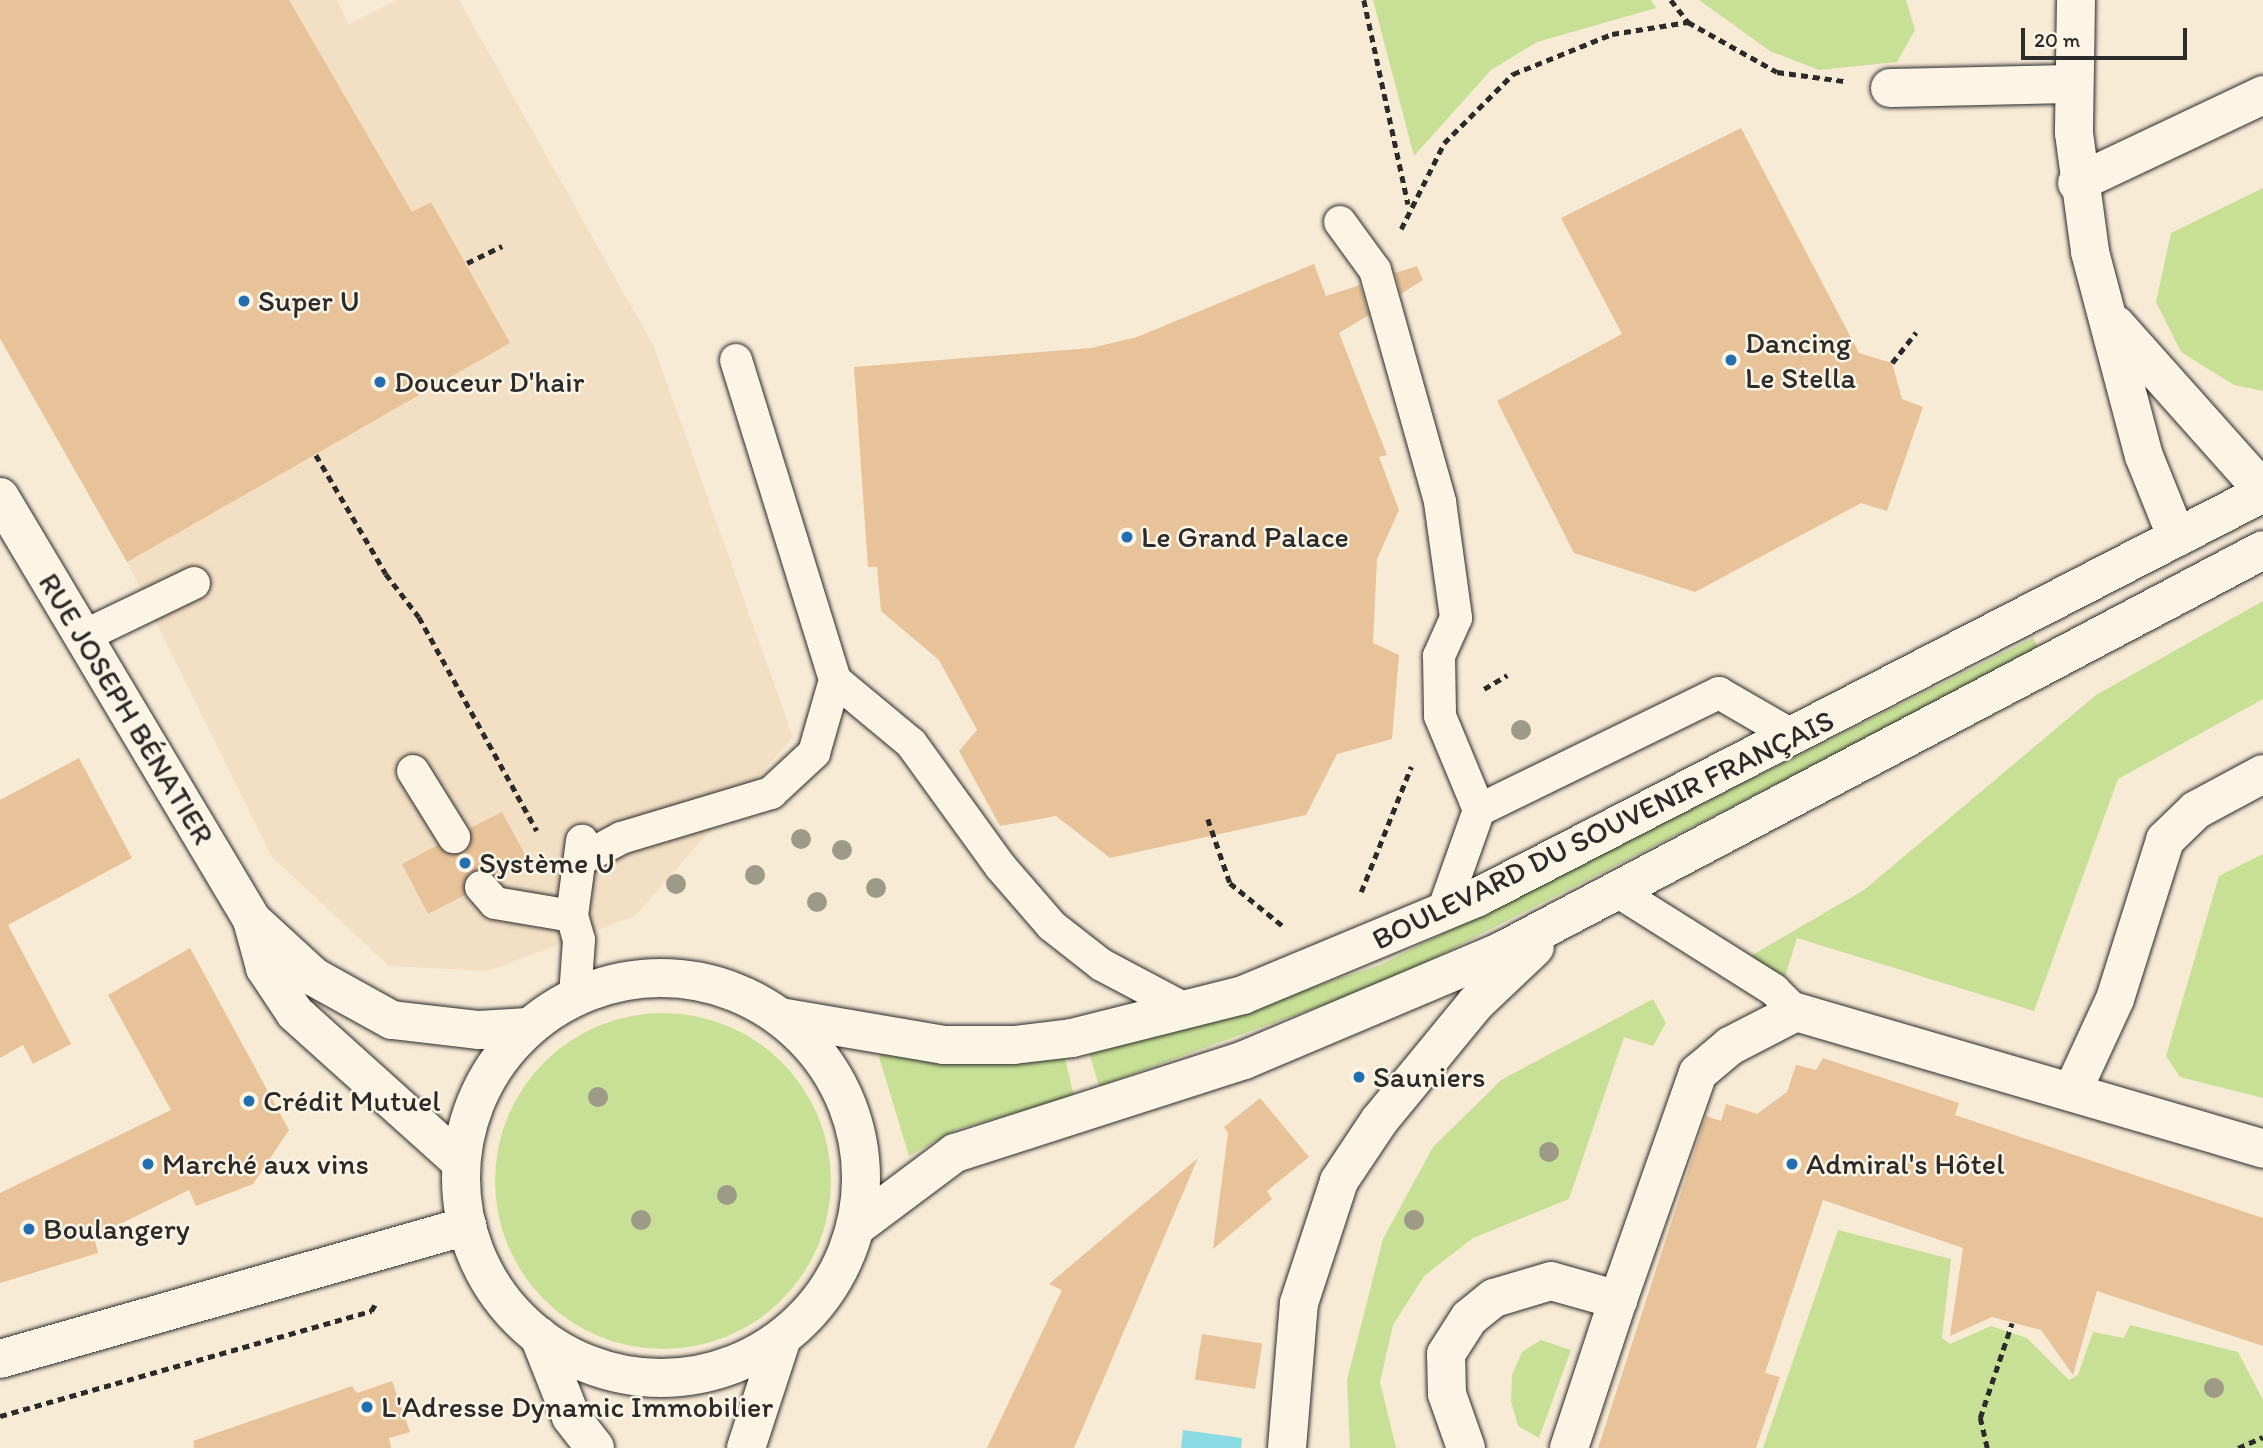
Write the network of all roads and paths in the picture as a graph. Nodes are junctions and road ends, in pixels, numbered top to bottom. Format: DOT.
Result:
graph roads {
  1 [pos="1364,0"];
  2 [pos="1671,0"];
  3 [pos="2076,0"];
  4 [pos="1688,22"];
  5 [pos="2072,84"];
  6 [pos="1890,88"];
  7 [pos="2263,96"];
  8 [pos="2077,183"];
  9 [pos="1408,206"];
  10 [pos="1340,222"];
  11 [pos="502,246"];
  12 [pos="467,263"];
  13 [pos="1375,270"];
  14 [pos="2111,320"];
  15 [pos="1916,332"];
  16 [pos="736,360"];
  17 [pos="1892,363"];
  18 [pos="316,455"];
  19 [pos="2263,492"];
  20 [pos="0,498"];
  21 [pos="2177,538"];
  22 [pos="2263,550"];
  23 [pos="194,583"];
  24 [pos="84,636"];
  25 [pos="835,680"];
  26 [pos="1795,737"];
  27 [pos="413,771"];
  28 [pos="2263,774"];
  29 [pos="1479,810"];
  30 [pos="1208,819"];
  31 [pos="539,835"];
  32 [pos="454,837"];
  33 [pos="481,887"];
  34 [pos="1617,891"];
  35 [pos="1442,914"];
  36 [pos="1570,915"];
  37 [pos="572,916"];
  38 [pos="252,920"];
  39 [pos="1293,933"];
  40 [pos="575,996"];
  41 [pos="1189,1011"];
  42 [pos="1796,1012"];
  43 [pos="780,1017"];
  44 [pos="528,1027"];
  45 [pos="2072,1092"];
  46 [pos="2263,1149"];
  47 [pos="458,1160"];
  48 [pos="467,1226"];
  49 [pos="856,1227"];
  50 [pos="1618,1300"];
  51 [pos="2012,1323"];
  52 [pos="539,1336"];
  53 [pos="780,1344"];
  54 [pos="0,1359"];
  55 [pos="2263,1437"];
  56 [pos="2255,1440"];
  57 [pos="595,1448"];
  58 [pos="746,1448"];
  59 [pos="1287,1448"];
  60 [pos="1466,1448"];
  61 [pos="1569,1448"];
  62 [pos="1987,1448"];
  63 [pos="2238,1448"];
  64 [pos="2259,1448"];
  1 -- 9 [label="path"];
  2 -- 4 [label="path"];
  3 -- 5 [label="main road"];
  4 -- 6 [label="path"];
  4 -- 9 [label="path"];
  5 -- 6 [label="main road"];
  5 -- 8 [label="main road"];
  7 -- 8 [label="main road"];
  8 -- 14 [label="main road"];
  9 -- 13 [label="path"];
  10 -- 13 [label="lane"];
  11 -- 12 [label="path"];
  13 -- 29 [label="lane"];
  14 -- 19 [label="main road"];
  14 -- 21 [label="main road"];
  15 -- 17 [label="path"];
  16 -- 25 [label="lane"];
  18 -- 31 [label="path"];
  19 -- 21 [label="main road, BOULEVARD DU SOUVENIR FRANÇAIS"];
  20 -- 24 [label="main road, RUE JOSEPH BÉNATIER"];
  21 -- 26 [label="main road, BOULEVARD DU SOUVENIR FRANÇAIS"];
  22 -- 34 [label="main road, BOULEVARD DU SOUVENIR FRANÇAIS"];
  23 -- 24 [label="lane"];
  24 -- 38 [label="main road, RUE JOSEPH BÉNATIER"];
  25 -- 37 [label="lane"];
  25 -- 41 [label="lane"];
  26 -- 29 [label="lane"];
  26 -- 35 [label="main road, BOULEVARD DU SOUVENIR FRANÇAIS"];
  27 -- 32 [label="lane"];
  28 -- 45 [label="main road"];
  29 -- 35 [label="lane"];
  30 -- 39 [label="path"];
  33 -- 37 [label="lane"];
  34 -- 36 [label="main road, BOULEVARD DU SOUVENIR FRANÇAIS"];
  34 -- 42 [label="lane"];
  35 -- 41 [label="main road, BOULEVARD DU SOUVENIR FRANÇAIS"];
  36 -- 49 [label="main road, BOULEVARD DU SOUVENIR FRANÇAIS"];
  36 -- 59 [label="main road"];
  37 -- 40 [label="lane"];
  38 -- 44 [label="main road, RUE JOSEPH BÉNATIER"];
  38 -- 47 [label="main road, RUE JOSEPH BÉNATIER"];
  40 -- 43 [label="main road"];
  40 -- 44 [label="main road"];
  41 -- 43 [label="main road, BOULEVARD DU SOUVENIR FRANÇAIS"];
  42 -- 45 [label="main road"];
  42 -- 50 [label="main road"];
  43 -- 49 [label="main road"];
  44 -- 47 [label="main road"];
  45 -- 46 [label="main road"];
  47 -- 48 [label="main road"];
  48 -- 52 [label="main road"];
  48 -- 54 [label="main road"];
  49 -- 53 [label="main road"];
  50 -- 60 [label="main road"];
  50 -- 61 [label="main road"];
  51 -- 62 [label="path"];
  52 -- 53 [label="main road"];
  52 -- 57 [label="main road"];
  53 -- 58 [label="main road"];
  55 -- 56 [label="path"];
  56 -- 63 [label="path"];
  56 -- 64 [label="path"];
}
